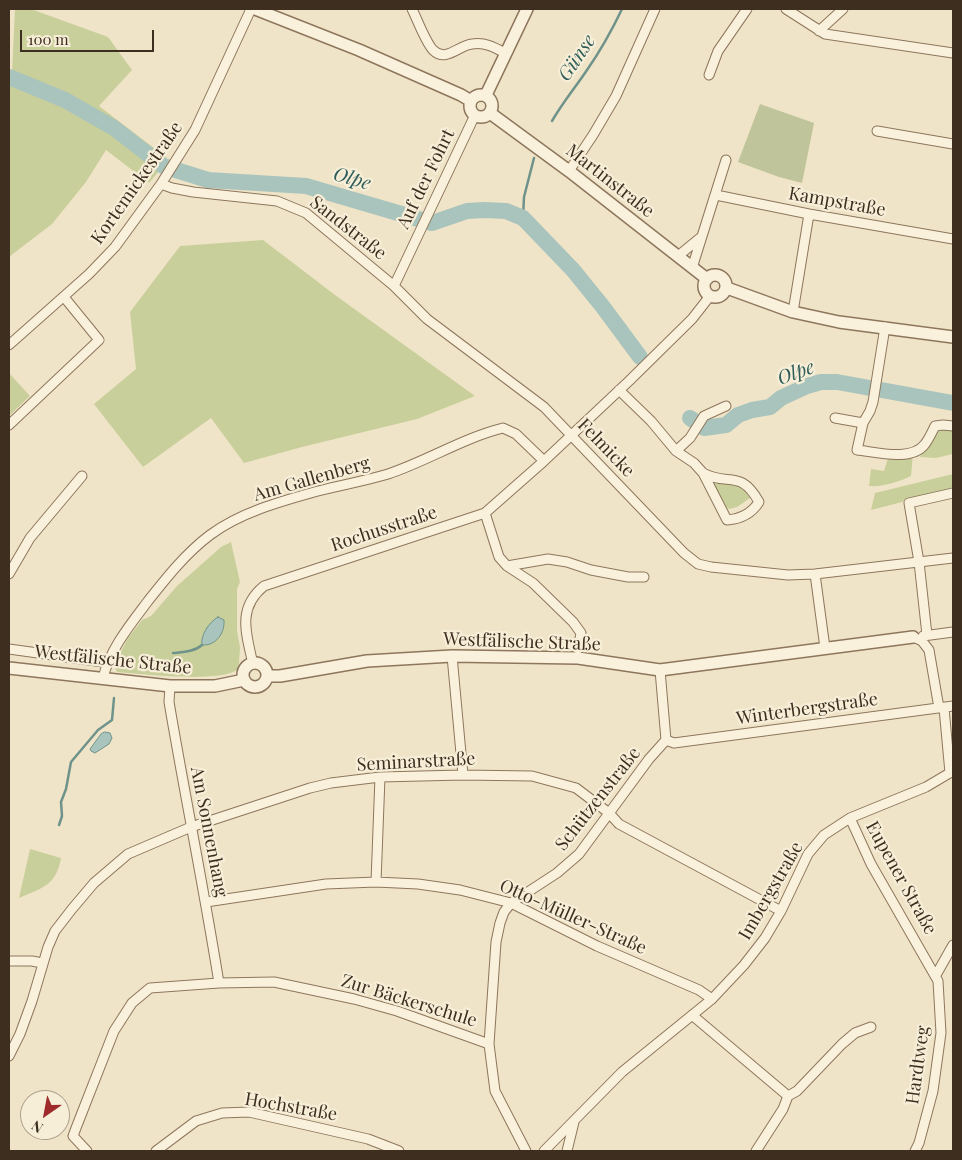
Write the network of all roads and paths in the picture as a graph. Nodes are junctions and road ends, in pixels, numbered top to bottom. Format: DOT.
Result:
graph roads {
  1 [pos="251,9"];
  2 [pos="255,9"];
  3 [pos="412,9"];
  4 [pos="526,9"];
  5 [pos="654,9"];
  6 [pos="747,9"];
  7 [pos="786,9"];
  8 [pos="843,9"];
  9 [pos="819,30"];
  10 [pos="505,53"];
  11 [pos="953,53"];
  12 [pos="709,75"];
  13 [pos="486,96"];
  14 [pos="471,101"];
  15 [pos="490,113"];
  16 [pos="475,115"];
  17 [pos="877,131"];
  18 [pos="953,144"];
  19 [pos="726,160"];
  20 [pos="569,171"];
  21 [pos="164,180"];
  22 [pos="716,195"];
  23 [pos="809,214"];
  24 [pos="702,236"];
  25 [pos="953,239"];
  26 [pos="678,256"];
  27 [pos="692,268"];
  28 [pos="707,279"];
  29 [pos="394,286"];
  30 [pos="727,288"];
  31 [pos="710,296"];
  32 [pos="64,297"];
  33 [pos="793,312"];
  34 [pos="885,327"];
  35 [pos="953,337"];
  36 [pos="9,345"];
  37 [pos="619,390"];
  38 [pos="726,406"];
  39 [pos="835,418"];
  40 [pos="863,424"];
  41 [pos="9,425"];
  42 [pos="953,426"];
  43 [pos="572,435"];
  44 [pos="676,451"];
  45 [pos="544,461"];
  46 [pos="703,473"];
  47 [pos="82,476"];
  48 [pos="953,492"];
  49 [pos="485,513"];
  50 [pos="953,558"];
  51 [pos="919,562"];
  52 [pos="507,566"];
  53 [pos="9,574"];
  54 [pos="815,574"];
  55 [pos="644,577"];
  56 [pos="953,632"];
  57 [pos="941,634"];
  58 [pos="926,636"];
  59 [pos="913,637"];
  60 [pos="825,648"];
  61 [pos="9,649"];
  62 [pos="578,649"];
  63 [pos="930,650"];
  64 [pos="452,656"];
  65 [pos="253,664"];
  66 [pos="106,665"];
  67 [pos="9,668"];
  68 [pos="660,670"];
  69 [pos="267,676"];
  70 [pos="103,678"];
  71 [pos="244,680"];
  72 [pos="170,686"];
  73 [pos="945,707"];
  74 [pos="666,740"];
  75 [pos="952,772"];
  76 [pos="463,775"];
  77 [pos="380,778"];
  78 [pos="609,813"];
  79 [pos="850,818"];
  80 [pos="190,827"];
  81 [pos="376,882"];
  82 [pos="206,902"];
  83 [pos="511,903"];
  84 [pos="781,911"];
  85 [pos="953,945"];
  86 [pos="9,961"];
  87 [pos="42,963"];
  88 [pos="937,978"];
  89 [pos="219,983"];
  90 [pos="712,999"];
  91 [pos="692,1015"];
  92 [pos="872,1027"];
  93 [pos="489,1044"];
  94 [pos="9,1056"];
  95 [pos="788,1096"];
  96 [pos="574,1122"];
  97 [pos="87,1151"];
  98 [pos="156,1151"];
  99 [pos="399,1151"];
  100 [pos="526,1151"];
  101 [pos="544,1151"];
  102 [pos="568,1151"];
  103 [pos="756,1151"];
  104 [pos="915,1151"];
  1 -- 21 [label="street, Kortemickestraße"];
  2 -- 14 [label="street"];
  3 -- 10 [label="street"];
  4 -- 10 [label="street"];
  5 -- 20 [label="street"];
  6 -- 12 [label="street"];
  7 -- 9 [label="street"];
  8 -- 9 [label="street"];
  9 -- 11 [label="street"];
  10 -- 13 [label="street"];
  13 -- 14 [label="street"];
  13 -- 15 [label="street"];
  14 -- 16 [label="street"];
  15 -- 16 [label="street"];
  15 -- 20 [label="street, Martinstraße"];
  16 -- 29 [label="street, Auf der Fohrt"];
  17 -- 18 [label="street"];
  19 -- 22 [label="street"];
  20 -- 26 [label="street, Martinstraße"];
  21 -- 29 [label="street, Sandstraße"];
  21 -- 32 [label="street, Kortemickestraße"];
  22 -- 23 [label="street, Kampstraße"];
  22 -- 24 [label="street"];
  23 -- 25 [label="street, Kampstraße"];
  23 -- 33 [label="street"];
  24 -- 26 [label="street"];
  24 -- 27 [label="street"];
  26 -- 27 [label="street, Martinstraße"];
  27 -- 28 [label="street, Martinstraße"];
  28 -- 30 [label="street"];
  28 -- 31 [label="street"];
  29 -- 43 [label="street, Felmicke"];
  30 -- 31 [label="street"];
  30 -- 33 [label="street"];
  31 -- 37 [label="street, Rochusstraße"];
  32 -- 36 [label="street, Kortemickestraße"];
  32 -- 41 [label="street"];
  33 -- 34 [label="street"];
  34 -- 35 [label="street"];
  34 -- 40 [label="street"];
  37 -- 43 [label="street, Rochusstraße"];
  37 -- 44 [label="street"];
  38 -- 44 [label="street"];
  39 -- 40 [label="street"];
  40 -- 42 [label="street"];
  43 -- 45 [label="street, Rochusstraße"];
  43 -- 54 [label="street, Felmicke"];
  44 -- 46 [label="street"];
  45 -- 49 [label="street, Rochusstraße"];
  45 -- 66 [label="street, Am Gallenberg"];
  46 -- 46 [label="street"];
  47 -- 53 [label="street"];
  48 -- 51 [label="street"];
  49 -- 52 [label="street"];
  49 -- 65 [label="street, Rochusstraße"];
  50 -- 51 [label="street, Felmicke"];
  51 -- 54 [label="street, Felmicke"];
  51 -- 58 [label="street"];
  52 -- 55 [label="street"];
  52 -- 62 [label="street"];
  54 -- 60 [label="street"];
  56 -- 57 [label="street, Westfälische Straße"];
  57 -- 58 [label="street, Westfälische Straße"];
  57 -- 63 [label="street"];
  58 -- 59 [label="street, Westfälische Straße"];
  59 -- 60 [label="street, Westfälische Straße"];
  59 -- 63 [label="street"];
  60 -- 68 [label="street, Westfälische Straße"];
  61 -- 66 [label="street"];
  63 -- 73 [label="street"];
  64 -- 68 [label="street, Westfälische Straße"];
  64 -- 69 [label="street, Westfälische Straße"];
  64 -- 76 [label="street"];
  65 -- 69 [label="street"];
  65 -- 71 [label="street"];
  66 -- 70 [label="street, Am Gallenberg"];
  67 -- 70 [label="street, Westfälische Straße"];
  68 -- 74 [label="street"];
  69 -- 71 [label="street"];
  70 -- 72 [label="street, Westfälische Straße"];
  71 -- 72 [label="street, Westfälische Straße"];
  72 -- 80 [label="street, Am Sonnenhang"];
  73 -- 74 [label="street, Winterbergstraße"];
  73 -- 75 [label="street"];
  74 -- 78 [label="street, Schützenstraße"];
  75 -- 79 [label="street, Imbergstraße"];
  76 -- 77 [label="street, Seminarstraße"];
  76 -- 78 [label="street, Seminarstraße"];
  77 -- 80 [label="street, Seminarstraße"];
  77 -- 81 [label="street"];
  78 -- 83 [label="street, Schützenstraße"];
  78 -- 84 [label="street, Seminarstraße"];
  79 -- 84 [label="street, Imbergstraße"];
  79 -- 88 [label="street, Eupener Straße"];
  80 -- 82 [label="street, Am Sonnenhang"];
  80 -- 87 [label="street, Seminarstraße"];
  81 -- 82 [label="street, Otto-Müller-Straße"];
  81 -- 83 [label="street, Otto-Müller-Straße"];
  82 -- 89 [label="street, Am Sonnenhang"];
  83 -- 90 [label="street, Otto-Müller-Straße"];
  83 -- 93 [label="street"];
  84 -- 90 [label="street, Imbergstraße"];
  85 -- 88 [label="street"];
  86 -- 87 [label="street"];
  87 -- 94 [label="street, Seminarstraße"];
  88 -- 104 [label="street, Hardtweg"];
  89 -- 93 [label="street, Zur Bäckerschule"];
  89 -- 97 [label="street, Zur Bäckerschule"];
  90 -- 91 [label="street, Imbergstraße"];
  91 -- 95 [label="street"];
  91 -- 96 [label="street, Imbergstraße"];
  92 -- 95 [label="street"];
  93 -- 100 [label="street"];
  95 -- 103 [label="street"];
  96 -- 101 [label="street, Imbergstraße"];
  96 -- 102 [label="street"];
  98 -- 99 [label="street, Hochstraße"];
}
